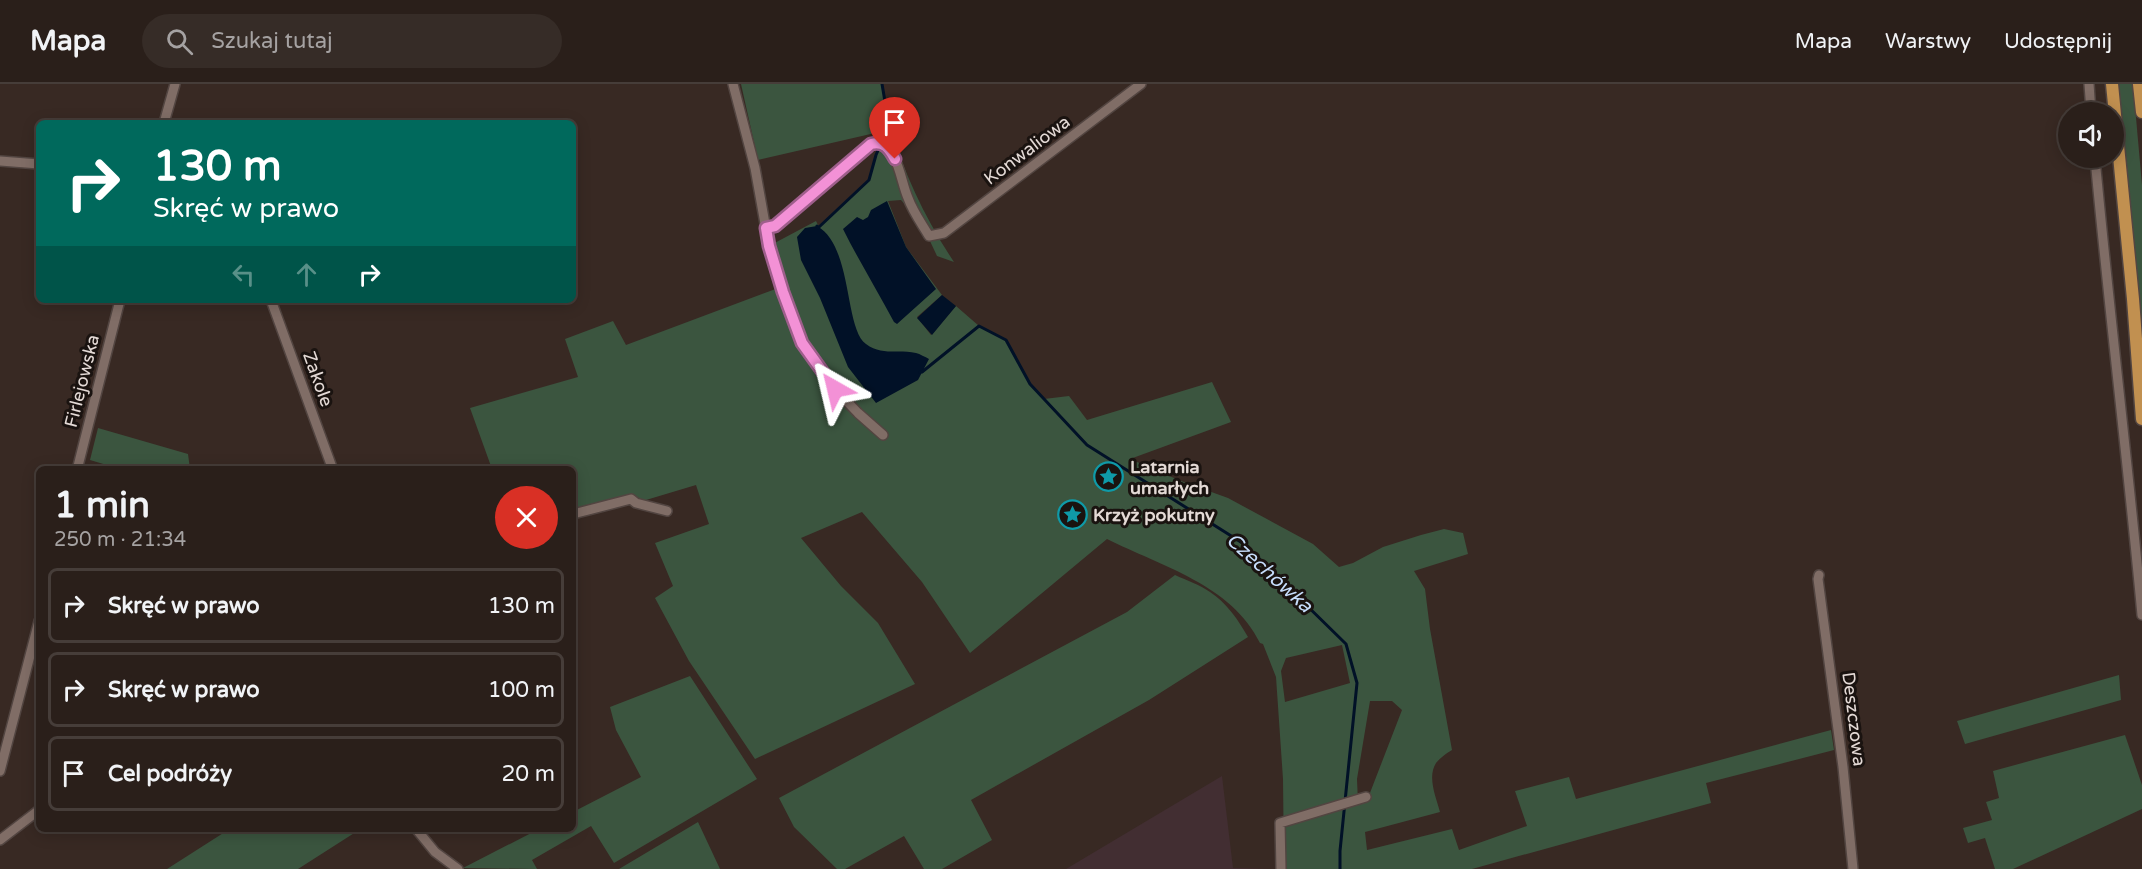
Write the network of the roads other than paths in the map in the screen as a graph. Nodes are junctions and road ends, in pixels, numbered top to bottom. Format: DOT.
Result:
graph roads {
  1 [pos="175,84"];
  2 [pos="733,84"];
  3 [pos="1141,84"];
  4 [pos="2089,84"];
  5 [pos="2112,84"];
  6 [pos="2139,84"];
  7 [pos="2090,102"];
  8 [pos="2142,112"];
  9 [pos="165,120"];
  10 [pos="0,161"];
  11 [pos="36,164"];
  12 [pos="2096,168"];
  13 [pos="766,228"];
  14 [pos="119,303"];
  15 [pos="272,303"];
  16 [pos="2142,419"];
  17 [pos="883,435"];
  18 [pos="78,466"];
  19 [pos="332,466"];
  20 [pos="667,511"];
  21 [pos="576,513"];
  22 [pos="1819,575"];
  23 [pos="2142,615"];
  24 [pos="36,633"];
  25 [pos="0,771"];
  26 [pos="1366,797"];
  27 [pos="36,812"];
  28 [pos="419,832"];
  29 [pos="0,840"];
  30 [pos="458,869"];
  31 [pos="1281,869"];
  32 [pos="1853,869"];
  1 -- 9 [label="street"];
  2 -- 13 [label="street"];
  3 -- 13 [label="street, Konwaliowa"];
  4 -- 7 [label="street"];
  5 -- 16 [label="main road"];
  6 -- 8 [label="main road"];
  10 -- 11 [label="street"];
  12 -- 23 [label="street"];
  13 -- 17 [label="street"];
  14 -- 18 [label="street, Firlejowska"];
  15 -- 19 [label="street, Zakole"];
  20 -- 21 [label="street"];
  22 -- 32 [label="street, Deszczowa"];
  24 -- 25 [label="street"];
  26 -- 31 [label="street"];
  27 -- 29 [label="street"];
  28 -- 30 [label="street"];
}
